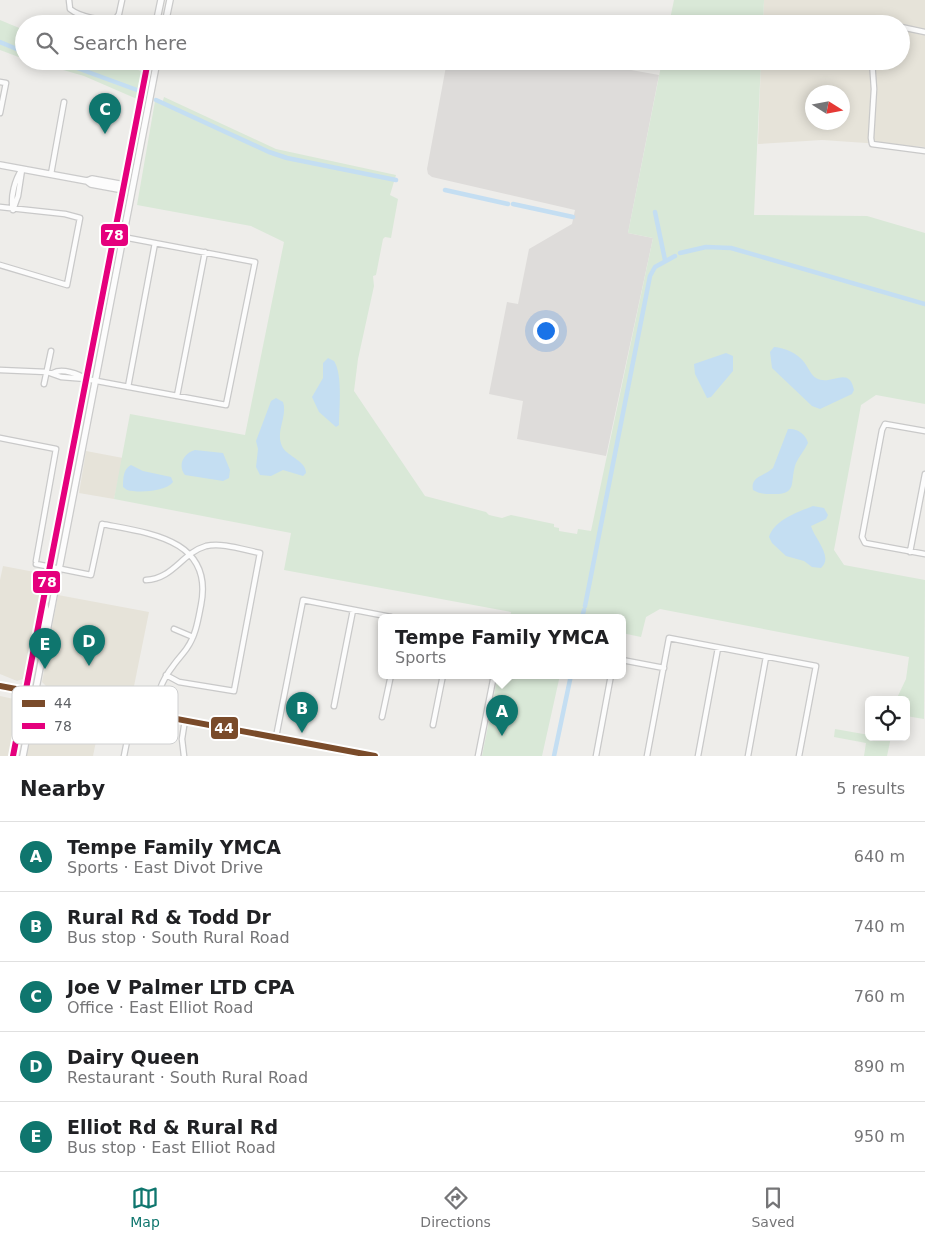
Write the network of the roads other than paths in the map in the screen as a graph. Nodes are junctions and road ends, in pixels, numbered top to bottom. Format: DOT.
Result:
graph roads {
  1 [pos="69,0"];
  2 [pos="122,0"];
  3 [pos="161,0"];
  4 [pos="170,0"];
  5 [pos="83,15"];
  6 [pos="118,15"];
  7 [pos="158,15"];
  8 [pos="167,15"];
  9 [pos="910,29"];
  10 [pos="925,32"];
  11 [pos="146,70"];
  12 [pos="156,70"];
  13 [pos="873,70"];
  14 [pos="0,82"];
  15 [pos="64,102"];
  16 [pos="0,113"];
  17 [pos="925,151"];
  18 [pos="0,165"];
  19 [pos="22,169"];
  20 [pos="51,174"];
  21 [pos="124,188"];
  22 [pos="132,190"];
  23 [pos="0,207"];
  24 [pos="13,210"];
  25 [pos="123,237"];
  26 [pos="155,243"];
  27 [pos="205,252"];
  28 [pos="0,265"];
  29 [pos="51,351"];
  30 [pos="0,370"];
  31 [pos="47,372"];
  32 [pos="86,379"];
  33 [pos="95,381"];
  34 [pos="44,384"];
  35 [pos="128,387"];
  36 [pos="177,396"];
  37 [pos="77,427"];
  38 [pos="86,429"];
  39 [pos="925,431"];
  40 [pos="0,438"];
  41 [pos="925,474"];
  42 [pos="910,552"];
  43 [pos="925,554"];
  44 [pos="190,555"];
  45 [pos="50,567"];
  46 [pos="59,569"];
  47 [pos="146,580"];
  48 [pos="44,600"];
  49 [pos="353,610"];
  50 [pos="378,615"];
  51 [pos="48,629"];
  52 [pos="174,629"];
  53 [pos="193,637"];
  54 [pos="718,648"];
  55 [pos="766,657"];
  56 [pos="626,661"];
  57 [pos="664,668"];
  58 [pos="166,676"];
  59 [pos="390,679"];
  60 [pos="442,679"];
  61 [pos="493,679"];
  62 [pos="610,679"];
  63 [pos="27,686"];
  64 [pos="37,686"];
  65 [pos="160,686"];
  66 [pos="334,706"];
  67 [pos="382,717"];
  68 [pos="178,719"];
  69 [pos="185,720"];
  70 [pos="433,725"];
  71 [pos="276,737"];
  72 [pos="353,754"];
  73 [pos="184,756"];
  74 [pos="375,756"];
  75 [pos="478,756"];
  76 [pos="596,756"];
  77 [pos="647,756"];
  78 [pos="698,756"];
  79 [pos="748,756"];
  80 [pos="799,756"];
  1 -- 5 [label="street"];
  2 -- 6 [label="street"];
  3 -- 7 [label="main road"];
  4 -- 8 [label="main road"];
  9 -- 10 [label="street"];
  11 -- 21 [label="main road"];
  12 -- 22 [label="main road"];
  13 -- 17 [label="street"];
  14 -- 16 [label="street"];
  15 -- 20 [label="street"];
  18 -- 19 [label="main road"];
  19 -- 20 [label="main road"];
  19 -- 24 [label="street"];
  20 -- 21 [label="main road"];
  21 -- 22 [label="main road"];
  21 -- 32 [label="main road"];
  22 -- 25 [label="main road"];
  23 -- 24 [label="street"];
  24 -- 28 [label="street"];
  25 -- 26 [label="street"];
  25 -- 33 [label="main road"];
  26 -- 27 [label="street"];
  26 -- 35 [label="street"];
  27 -- 36 [label="street"];
  27 -- 36 [label="street"];
  29 -- 31 [label="street"];
  30 -- 31 [label="street"];
  31 -- 32 [label="street"];
  31 -- 34 [label="street"];
  32 -- 33 [label="street"];
  32 -- 37 [label="main road"];
  33 -- 35 [label="street"];
  33 -- 38 [label="main road"];
  35 -- 36 [label="street"];
  37 -- 38 [label="main road"];
  37 -- 45 [label="main road"];
  38 -- 46 [label="main road"];
  39 -- 42 [label="street"];
  40 -- 45 [label="street"];
  41 -- 42 [label="street"];
  42 -- 43 [label="street"];
  44 -- 46 [label="street"];
  44 -- 47 [label="street"];
  44 -- 53 [label="street"];
  44 -- 58 [label="street"];
  45 -- 46 [label="street"];
  45 -- 48 [label="main road"];
  46 -- 51 [label="main road"];
  48 -- 51 [label="main road"];
  48 -- 63 [label="main road"];
  49 -- 50 [label="street"];
  49 -- 66 [label="street"];
  49 -- 71 [label="street"];
  51 -- 64 [label="main road"];
  52 -- 53 [label="street"];
  53 -- 58 [label="street"];
  54 -- 55 [label="street"];
  54 -- 57 [label="street"];
  54 -- 78 [label="street"];
  55 -- 79 [label="street"];
  55 -- 80 [label="street"];
  56 -- 57 [label="street"];
  57 -- 77 [label="street"];
  58 -- 65 [label="street"];
  59 -- 67 [label="street"];
  60 -- 70 [label="street"];
  61 -- 75 [label="street"];
  62 -- 76 [label="street"];
  68 -- 69 [label="main road"];
  69 -- 71 [label="main road"];
  69 -- 73 [label="street"];
  71 -- 72 [label="main road"];
  72 -- 74 [label="main road"];
}
